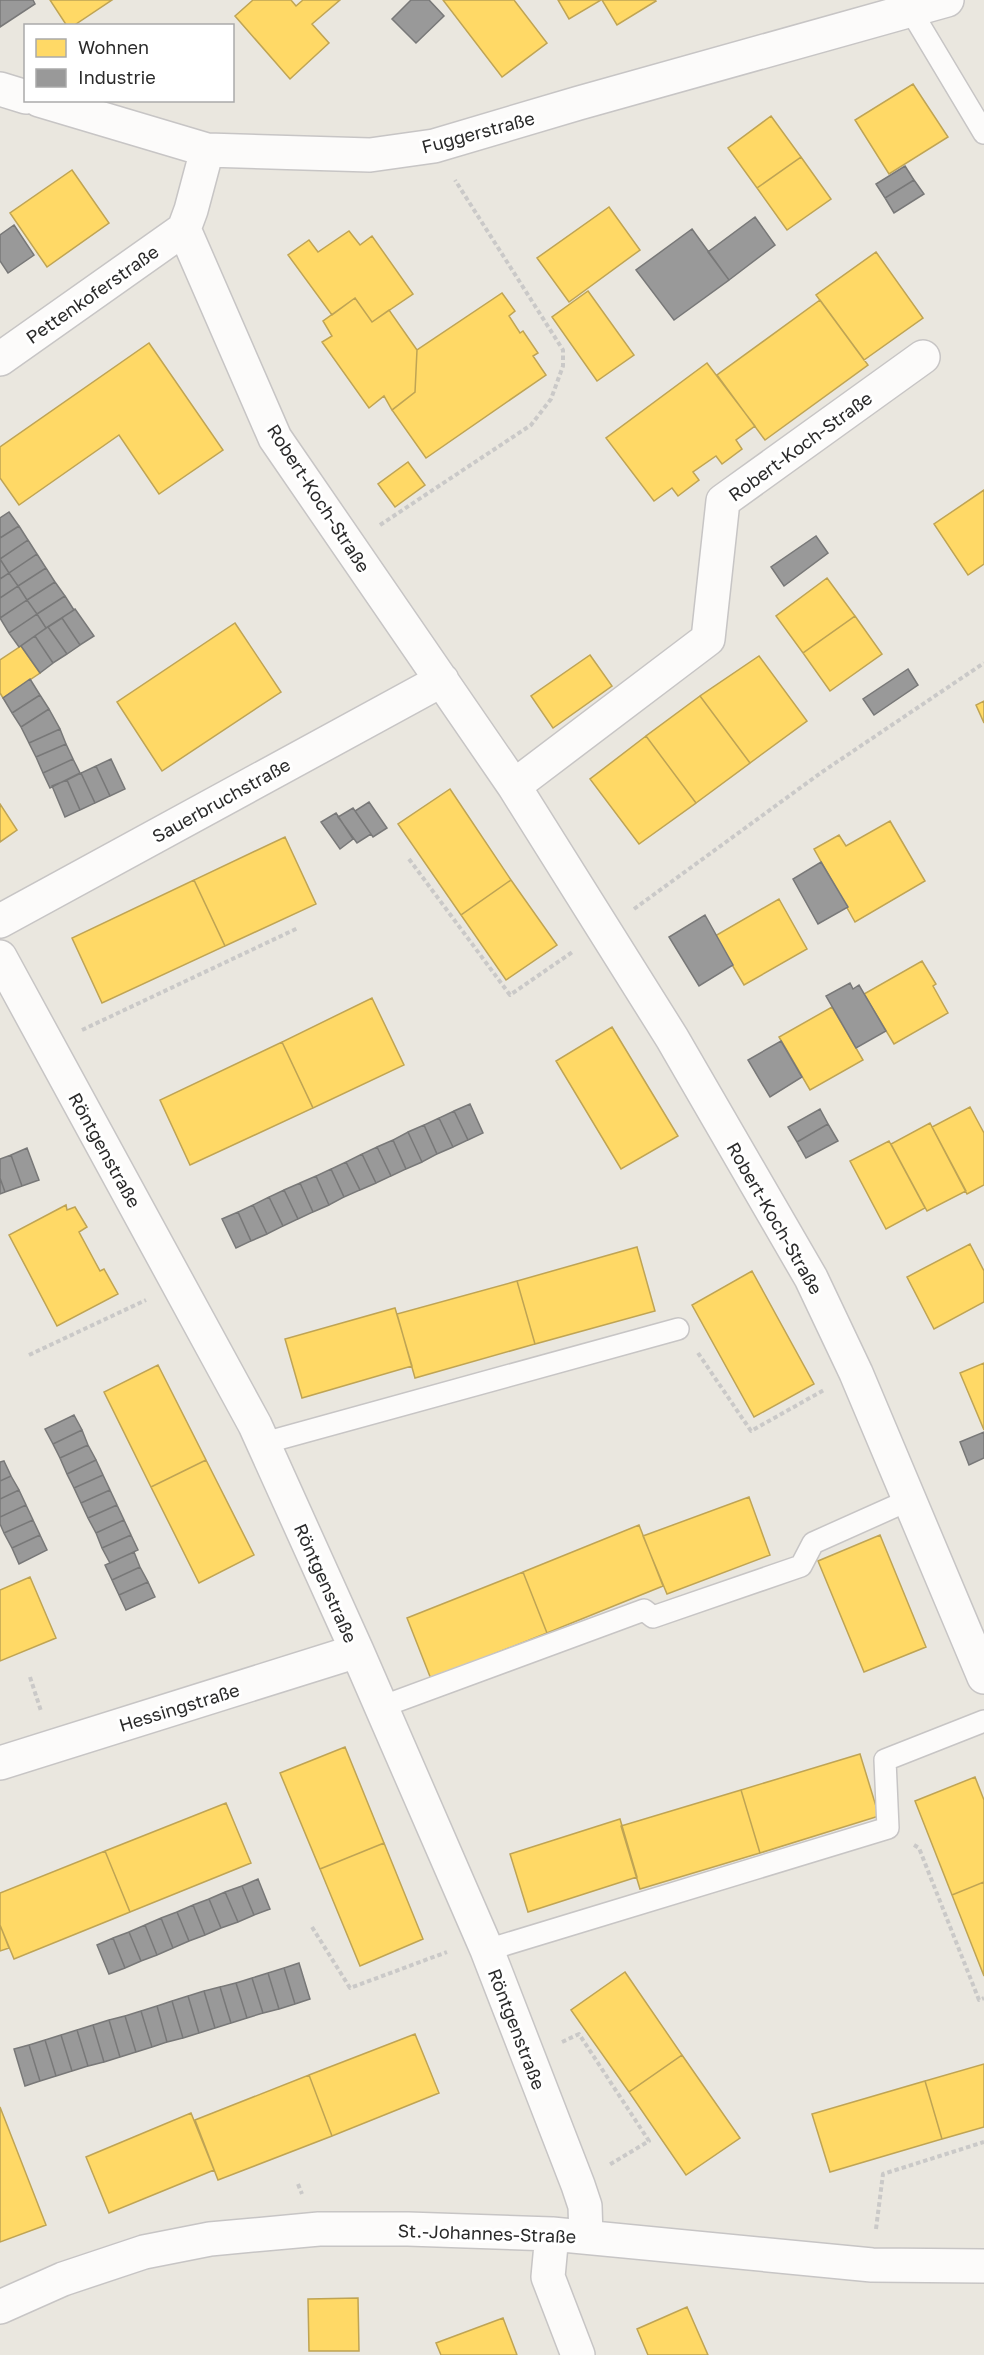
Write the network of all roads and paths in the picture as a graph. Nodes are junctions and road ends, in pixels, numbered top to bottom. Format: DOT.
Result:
graph roads {
  1 [pos="947,0"];
  2 [pos="911,11"];
  3 [pos="0,89"];
  4 [pos="24,96"];
  5 [pos="46,102"];
  6 [pos="984,133"];
  7 [pos="434,146"];
  8 [pos="207,150"];
  9 [pos="184,229"];
  10 [pos="923,357"];
  11 [pos="0,359"];
  12 [pos="350,545"];
  13 [pos="984,663"];
  14 [pos="442,680"];
  15 [pos="514,786"];
  16 [pos="409,859"];
  17 [pos="0,921"];
  18 [pos="298,928"];
  19 [pos="605,929"];
  20 [pos="0,957"];
  21 [pos="49,1046"];
  22 [pos="179,1285"];
  23 [pos="678,1329"];
  24 [pos="29,1355"];
  25 [pos="856,1373"];
  26 [pos="264,1443"];
  27 [pos="909,1500"];
  28 [pos="357,1652"];
  29 [pos="984,1677"];
  30 [pos="381,1707"];
  31 [pos="984,1721"];
  32 [pos="0,1763"];
  33 [pos="888,1828"];
  34 [pos="312,1927"];
  35 [pos="484,1944"];
  36 [pos="984,1998"];
  37 [pos="527,2058"];
  38 [pos="984,2142"];
  39 [pos="578,2185"];
  40 [pos="552,2234"];
  41 [pos="586,2236"];
  42 [pos="872,2265"];
  43 [pos="984,2266"];
  44 [pos="0,2307"];
  45 [pos="578,2355"];
  1 -- 2 [label="street, Fuggerstraße"];
  2 -- 6 [label="lane"];
  2 -- 7 [label="street, Fuggerstraße"];
  3 -- 4 [label="street"];
  5 -- 8 [label="street, Fuggerstraße"];
  7 -- 8 [label="street, Fuggerstraße"];
  7 -- 12 [label="path"];
  8 -- 9 [label="street"];
  9 -- 11 [label="street, Pettenkoferstraße"];
  9 -- 12 [label="street, Robert-Koch-Straße"];
  10 -- 15 [label="street, Robert-Koch-Straße"];
  12 -- 14 [label="street, Robert-Koch-Straße"];
  13 -- 19 [label="path"];
  14 -- 15 [label="street, Robert-Koch-Straße"];
  14 -- 17 [label="street, Sauerbruchstraße"];
  15 -- 19 [label="street, Robert-Koch-Straße"];
  16 -- 19 [label="path"];
  18 -- 21 [label="path"];
  19 -- 25 [label="street, Robert-Koch-Straße"];
  20 -- 21 [label="street, Röntgenstraße"];
  21 -- 22 [label="street, Röntgenstraße"];
  22 -- 24 [label="path"];
  22 -- 26 [label="street, Röntgenstraße"];
  23 -- 25 [label="path"];
  23 -- 26 [label="lane"];
  25 -- 27 [label="street, Robert-Koch-Straße"];
  26 -- 28 [label="street, Röntgenstraße"];
  27 -- 29 [label="street, Robert-Koch-Straße"];
  27 -- 30 [label="lane"];
  28 -- 30 [label="street, Röntgenstraße"];
  28 -- 32 [label="street, Hessingstraße"];
  30 -- 35 [label="street, Röntgenstraße"];
  31 -- 33 [label="lane"];
  33 -- 35 [label="lane"];
  33 -- 36 [label="path"];
  34 -- 35 [label="path"];
  35 -- 37 [label="street, Röntgenstraße"];
  37 -- 39 [label="street, Röntgenstraße"];
  37 -- 39 [label="path"];
  38 -- 42 [label="path"];
  39 -- 41 [label="street, Röntgenstraße"];
  40 -- 41 [label="street, St.-Johannes-Straße"];
  40 -- 44 [label="street, St.-Johannes-Straße"];
  40 -- 45 [label="street"];
  41 -- 42 [label="street, St.-Johannes-Straße"];
  42 -- 43 [label="street, St.-Johannes-Straße"];
}
